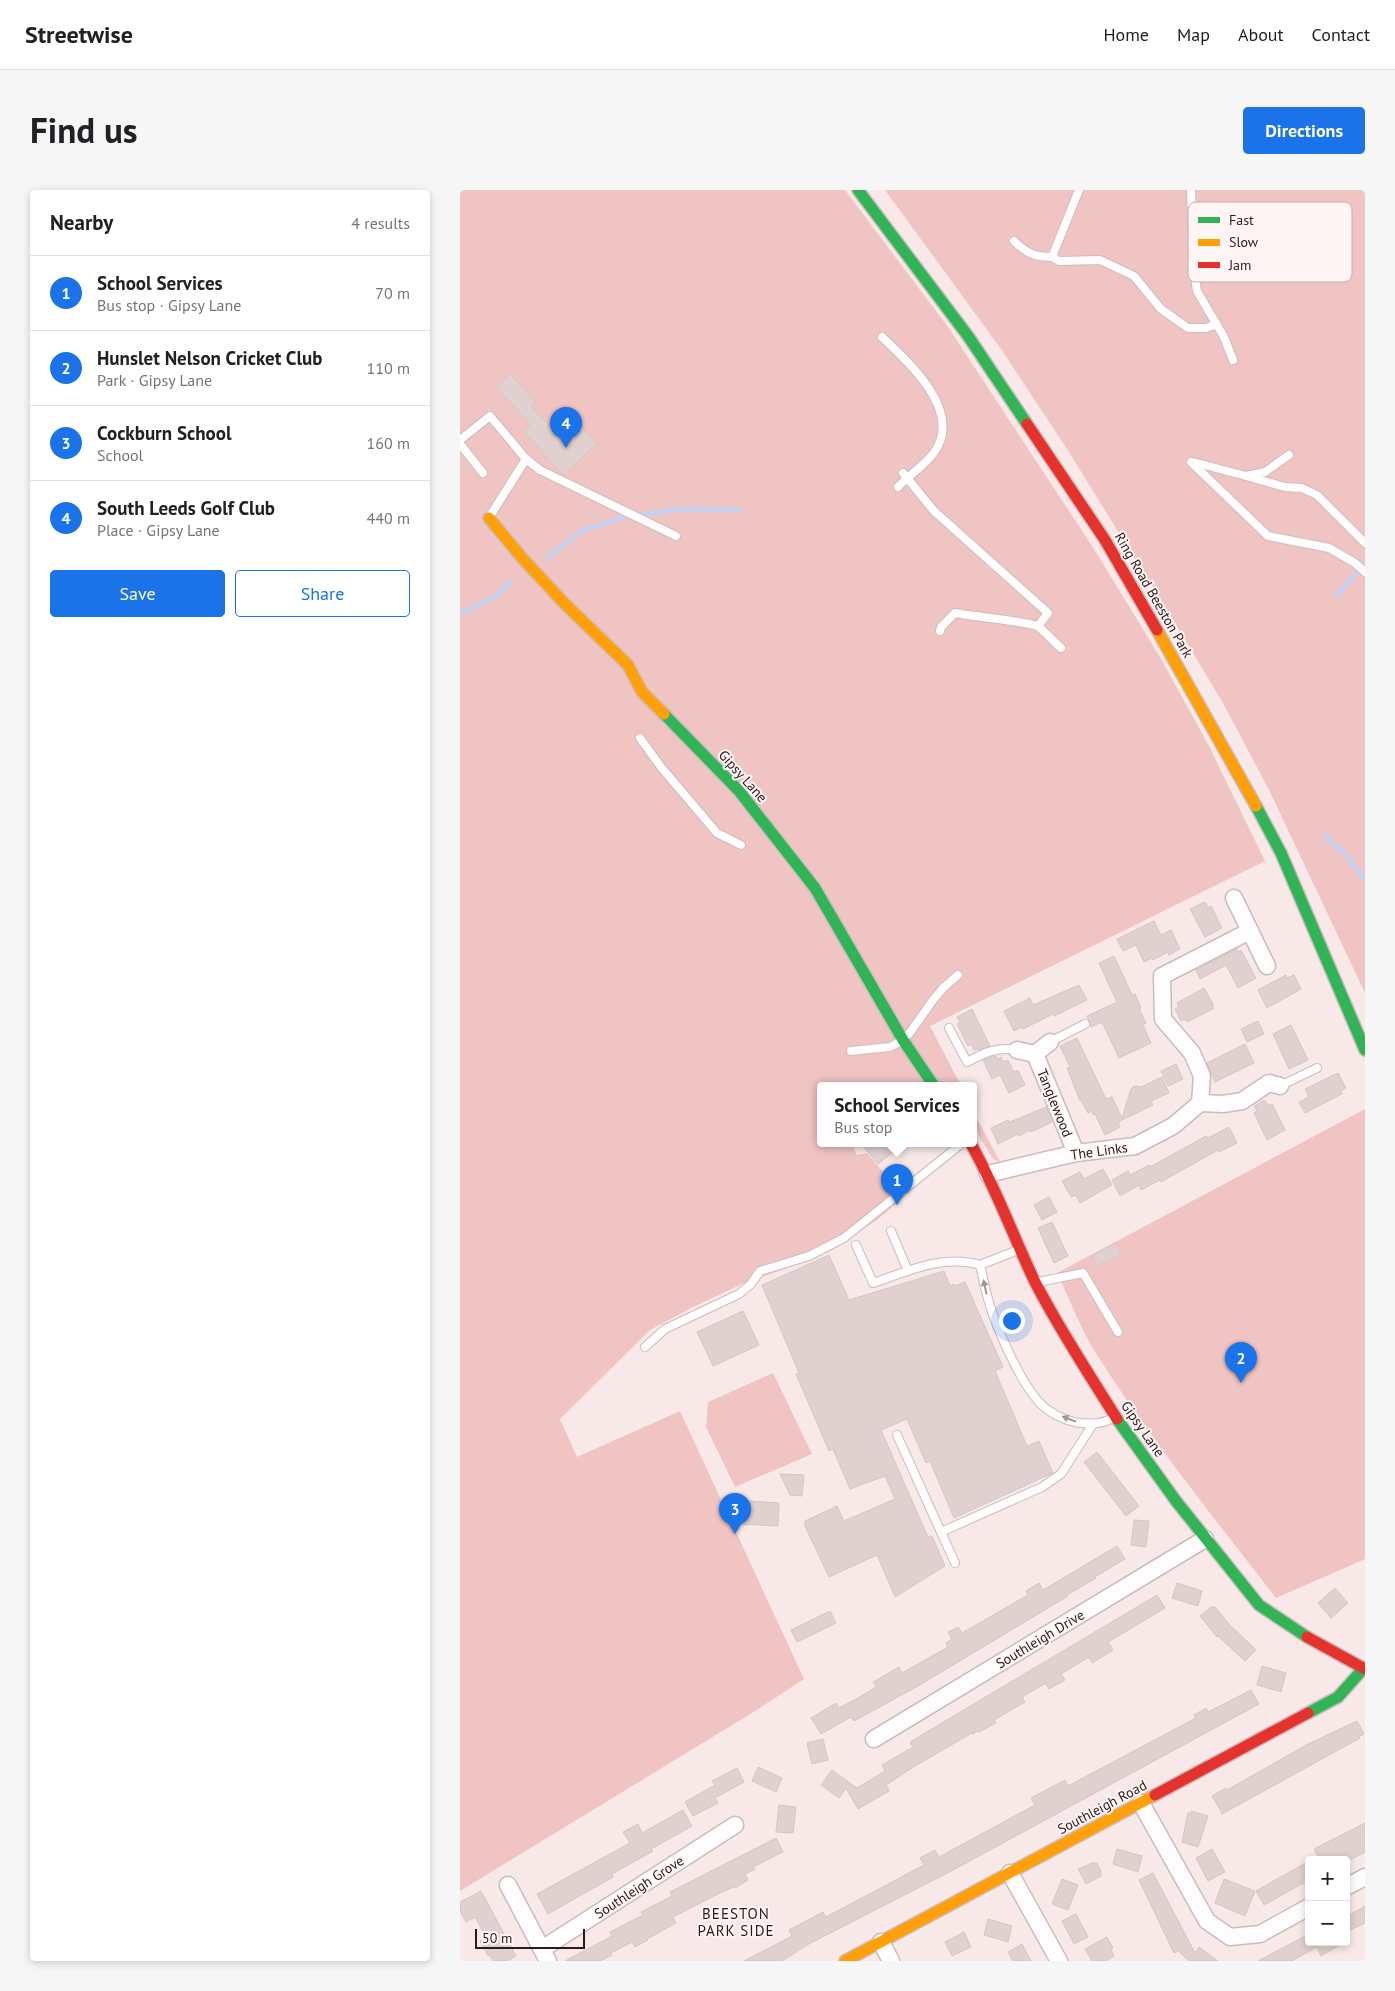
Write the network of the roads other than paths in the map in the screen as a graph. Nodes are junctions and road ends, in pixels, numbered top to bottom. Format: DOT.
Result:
graph roads {
  1 [pos="858,190"];
  2 [pos="1079,190"];
  3 [pos="1014,241"];
  4 [pos="1052,257"];
  5 [pos="1196,282"];
  6 [pos="1217,324"];
  7 [pos="882,337"];
  8 [pos="1233,360"];
  9 [pos="460,442"];
  10 [pos="1289,455"];
  11 [pos="526,459"];
  12 [pos="483,473"];
  13 [pos="905,475"];
  14 [pos="1246,476"];
  15 [pos="898,487"];
  16 [pos="489,518"];
  17 [pos="676,536"];
  18 [pos="1365,543"];
  19 [pos="1365,572"];
  20 [pos="1038,626"];
  21 [pos="940,631"];
  22 [pos="1060,648"];
  23 [pos="640,738"];
  24 [pos="741,846"];
  25 [pos="1234,898"];
  26 [pos="1250,931"];
  27 [pos="1267,966"];
  28 [pos="958,975"];
  29 [pos="1085,1024"];
  30 [pos="949,1028"];
  31 [pos="902,1038"];
  32 [pos="1050,1042"];
  33 [pos="1017,1050"];
  34 [pos="1365,1050"];
  35 [pos="851,1051"];
  36 [pos="1035,1054"];
  37 [pos="1317,1068"];
  38 [pos="1272,1080"];
  39 [pos="931,1082"];
  40 [pos="1200,1103"];
  41 [pos="957,1147"];
  42 [pos="973,1147"];
  43 [pos="1076,1153"];
  44 [pos="988,1174"];
  45 [pos="890,1231"];
  46 [pos="856,1245"];
  47 [pos="1020,1249"];
  48 [pos="980,1265"];
  49 [pos="908,1271"];
  50 [pos="1036,1283"];
  51 [pos="1118,1332"];
  52 [pos="645,1347"];
  53 [pos="1115,1417"];
  54 [pos="1093,1424"];
  55 [pos="897,1434"];
  56 [pos="941,1532"];
  57 [pos="1205,1539"];
  58 [pos="956,1564"];
  59 [pos="1364,1669"];
  60 [pos="874,1739"];
  61 [pos="1141,1803"];
  62 [pos="735,1824"];
  63 [pos="1010,1873"];
  64 [pos="1365,1877"];
  65 [pos="508,1885"];
  66 [pos="1350,1885"];
  67 [pos="1305,1909"];
  68 [pos="881,1942"];
  69 [pos="545,1955"];
  70 [pos="845,1961"];
  71 [pos="891,1961"];
  72 [pos="1060,1961"];
  1 -- 34 [label="street, Ring Road Beeston Park"];
  2 -- 4 [label="lane"];
  3 -- 4 [label="lane"];
  4 -- 6 [label="lane"];
  5 -- 6 [label="lane"];
  6 -- 8 [label="lane"];
  7 -- 13 [label="lane"];
  9 -- 11 [label="lane"];
  9 -- 12 [label="lane"];
  10 -- 14 [label="lane"];
  11 -- 16 [label="lane"];
  11 -- 17 [label="lane"];
  13 -- 15 [label="lane"];
  13 -- 20 [label="lane"];
  14 -- 18 [label="lane"];
  14 -- 19 [label="lane"];
  16 -- 31 [label="street, Gipsy Lane"];
  20 -- 21 [label="lane"];
  20 -- 22 [label="lane"];
  23 -- 24 [label="lane"];
  25 -- 26 [label="street"];
  26 -- 27 [label="street"];
  26 -- 40 [label="street"];
  28 -- 31 [label="lane"];
  29 -- 32 [label="lane"];
  30 -- 33 [label="lane"];
  31 -- 35 [label="lane"];
  31 -- 39 [label="street, Gipsy Lane"];
  32 -- 36 [label="street, Tanglewood"];
  33 -- 36 [label="street, Tanglewood"];
  36 -- 43 [label="street, Tanglewood"];
  37 -- 38 [label="lane"];
  38 -- 40 [label="street"];
  40 -- 43 [label="street, The Links"];
  41 -- 52 [label="lane"];
  42 -- 44 [label="street, Gipsy Lane"];
  43 -- 44 [label="street, The Links"];
  44 -- 47 [label="street, Gipsy Lane"];
  45 -- 49 [label="lane"];
  46 -- 49 [label="lane"];
  47 -- 48 [label="lane"];
  47 -- 50 [label="street, Gipsy Lane"];
  48 -- 49 [label="lane"];
  54 -- 48 [label="lane, one-way"];
  50 -- 51 [label="lane"];
  50 -- 53 [label="street, Gipsy Lane"];
  53 -- 54 [label="lane"];
  53 -- 57 [label="street, Gipsy Lane"];
  54 -- 56 [label="lane"];
  55 -- 56 [label="lane"];
  56 -- 58 [label="lane"];
  57 -- 59 [label="street, Gipsy Lane"];
  57 -- 60 [label="street, Southleigh Drive"];
  59 -- 61 [label="street, Southleigh Road"];
  61 -- 63 [label="street, Southleigh Road"];
  61 -- 67 [label="street"];
  62 -- 69 [label="street, Southleigh Grove"];
  63 -- 68 [label="street, Southleigh Road"];
  63 -- 72 [label="street"];
  64 -- 66 [label="street"];
  65 -- 69 [label="street"];
  68 -- 70 [label="street, Southleigh Road"];
  68 -- 71 [label="street"];
}
